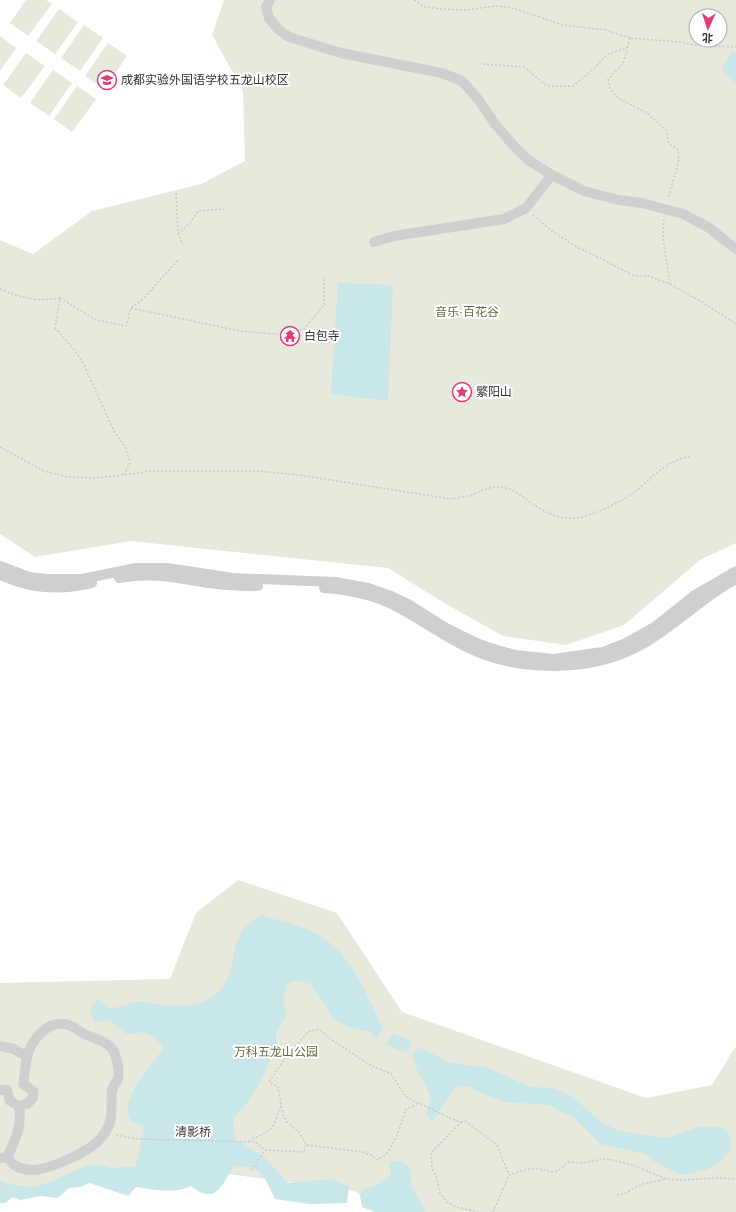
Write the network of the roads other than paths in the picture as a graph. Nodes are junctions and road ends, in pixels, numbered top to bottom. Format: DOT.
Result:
graph roads {
  1 [pos="270,0"];
  2 [pos="552,175"];
  3 [pos="374,242"];
  4 [pos="736,249"];
  5 [pos="0,566"];
  6 [pos="736,571"];
  7 [pos="0,575"];
  8 [pos="736,579"];
  9 [pos="0,1046"];
  10 [pos="27,1057"];
  11 [pos="23,1084"];
  12 [pos="4,1090"];
  13 [pos="19,1106"];
  14 [pos="3,1158"];
  1 -- 2 [label="street"];
  2 -- 3 [label="street"];
  2 -- 4 [label="street"];
  5 -- 6 [label="street"];
  7 -- 8 [label="street"];
  9 -- 10 [label="street"];
  10 -- 11 [label="street"];
  10 -- 14 [label="street"];
  11 -- 12 [label="street"];
  11 -- 13 [label="street"];
  12 -- 13 [label="street"];
  13 -- 14 [label="street"];
}
